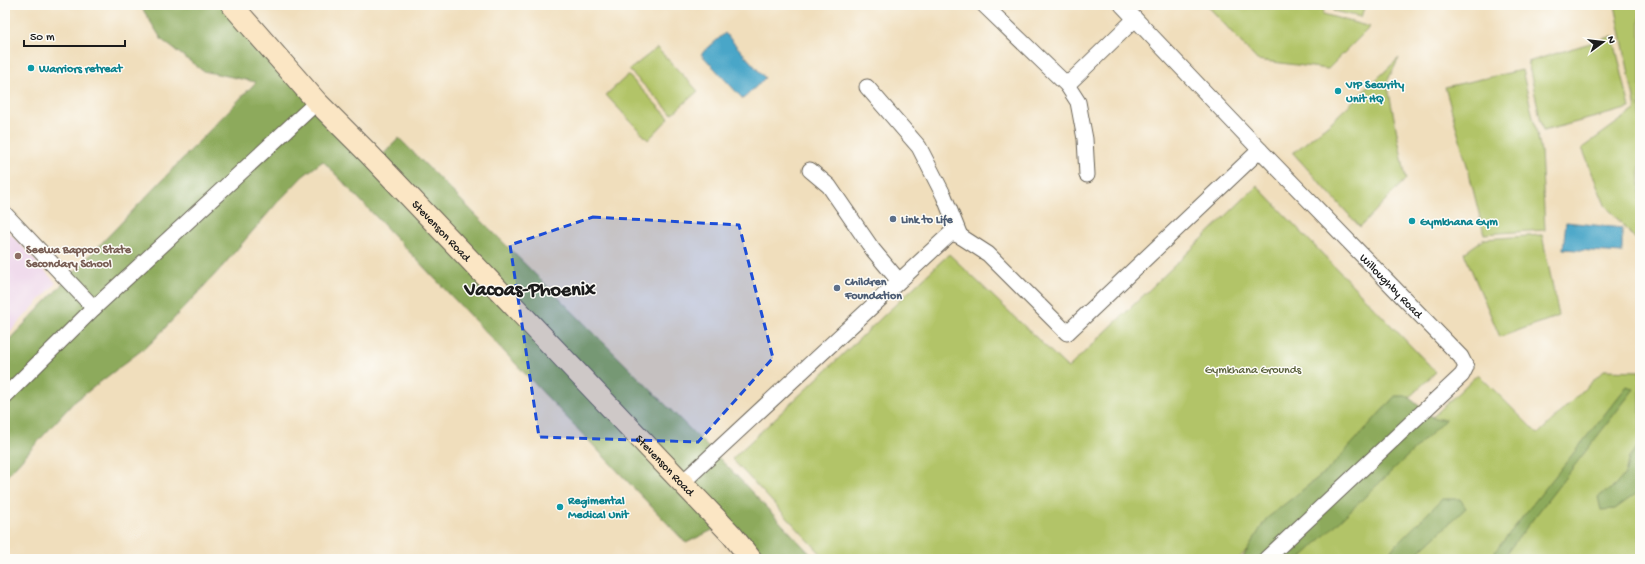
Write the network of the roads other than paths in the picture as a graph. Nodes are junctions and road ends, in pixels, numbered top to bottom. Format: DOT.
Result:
graph roads {
  1 [pos="232,5"];
  2 [pos="984,5"];
  3 [pos="1122,5"];
  4 [pos="1135,19"];
  5 [pos="1067,85"];
  6 [pos="867,87"];
  7 [pos="317,102"];
  8 [pos="1260,150"];
  9 [pos="810,170"];
  10 [pos="1087,175"];
  11 [pos="5,214"];
  12 [pos="960,236"];
  13 [pos="899,281"];
  14 [pos="94,308"];
  15 [pos="5,396"];
  16 [pos="682,483"];
  17 [pos="751,559"];
  18 [pos="1266,559"];
  1 -- 7 [label="street, Stevenson Road"];
  2 -- 5 [label="street"];
  3 -- 4 [label="street, Willoughby Road"];
  4 -- 5 [label="street"];
  4 -- 8 [label="street, Willoughby Road"];
  5 -- 10 [label="street"];
  6 -- 12 [label="street"];
  7 -- 14 [label="street"];
  7 -- 16 [label="street, Stevenson Road"];
  8 -- 12 [label="street"];
  8 -- 18 [label="street, Willoughby Road"];
  9 -- 13 [label="street"];
  11 -- 14 [label="street"];
  12 -- 13 [label="street"];
  13 -- 16 [label="street"];
  14 -- 15 [label="street"];
  16 -- 17 [label="street, Stevenson Road"];
}
